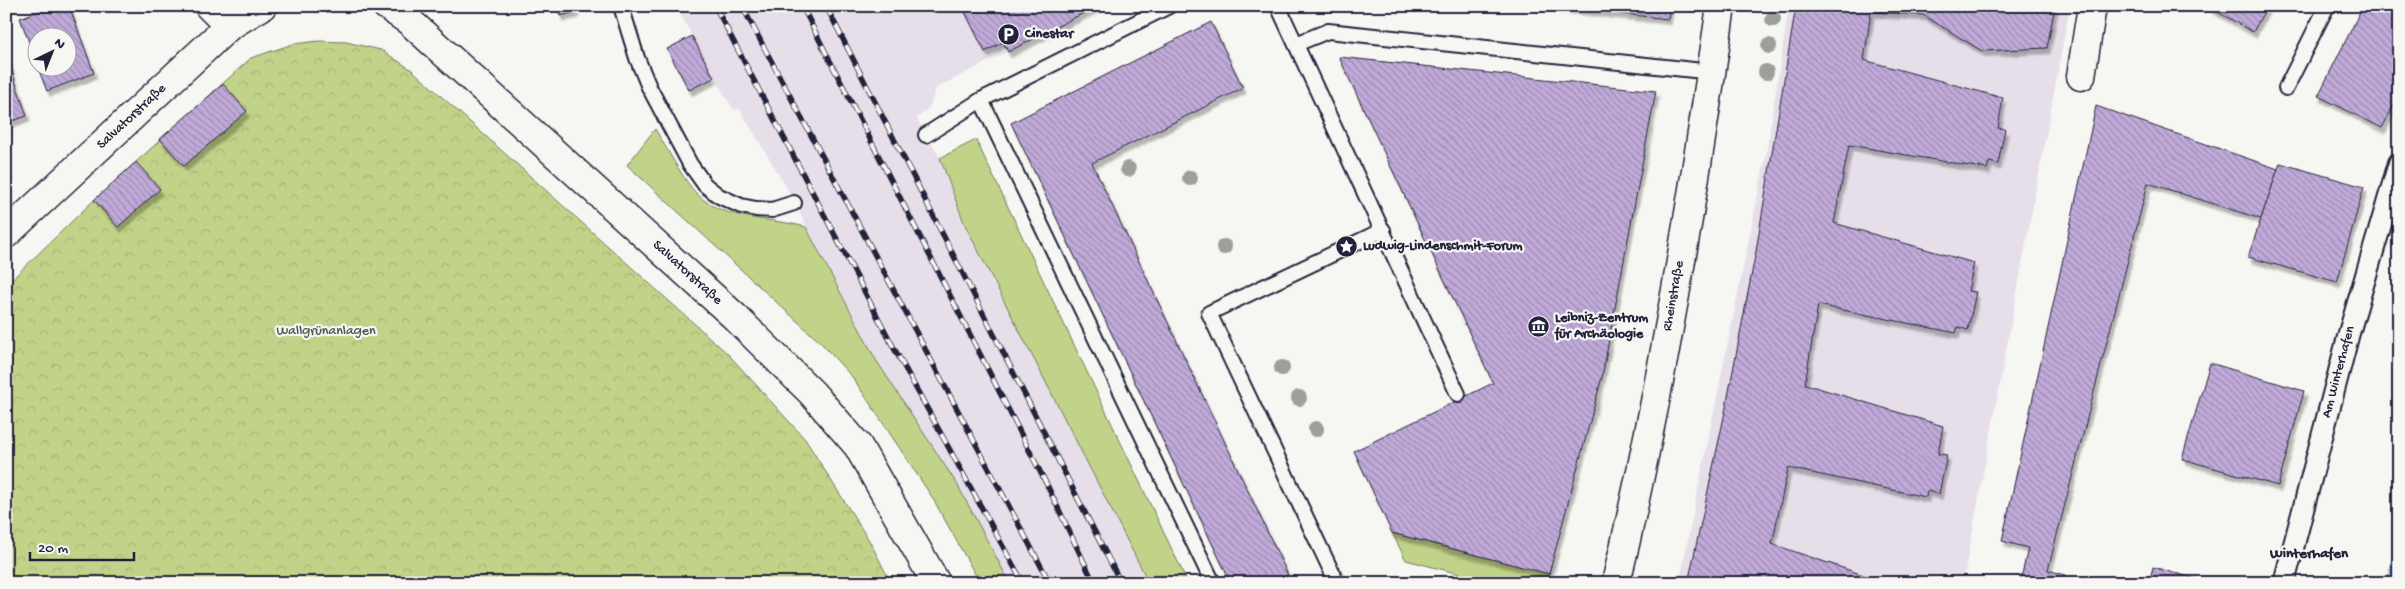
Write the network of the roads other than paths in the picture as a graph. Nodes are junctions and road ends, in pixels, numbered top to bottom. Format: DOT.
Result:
graph roads {
  1 [pos="209,6"];
  2 [pos="262,6"];
  3 [pos="387,6"];
  4 [pos="621,6"];
  5 [pos="1169,6"];
  6 [pos="1278,6"];
  7 [pos="1721,6"];
  8 [pos="2092,6"];
  9 [pos="2327,6"];
  10 [pos="229,26"];
  11 [pos="1296,44"];
  12 [pos="1712,72"];
  13 [pos="2081,76"];
  14 [pos="2286,88"];
  15 [pos="981,100"];
  16 [pos="926,135"];
  17 [pos="2399,163"];
  18 [pos="794,203"];
  19 [pos="1383,230"];
  20 [pos="6,234"];
  21 [pos="1458,394"];
  22 [pos="936,583"];
  23 [pos="1213,583"];
  24 [pos="1337,583"];
  25 [pos="1616,583"];
  26 [pos="2284,583"];
  1 -- 10 [label="street"];
  2 -- 10 [label="street, Salvatorstraße"];
  3 -- 22 [label="street, Salvatorstraße"];
  4 -- 18 [label="lane"];
  5 -- 15 [label="lane"];
  6 -- 11 [label="lane"];
  7 -- 12 [label="street, Rheinstraße"];
  8 -- 13 [label="street"];
  9 -- 14 [label="lane"];
  10 -- 20 [label="street, Salvatorstraße"];
  11 -- 12 [label="lane"];
  11 -- 19 [label="lane"];
  12 -- 25 [label="street, Rheinstraße"];
  15 -- 16 [label="lane"];
  15 -- 23 [label="lane"];
  17 -- 26 [label="street, Am Winterhafen"];
  19 -- 21 [label="lane"];
  19 -- 24 [label="lane"];
}
